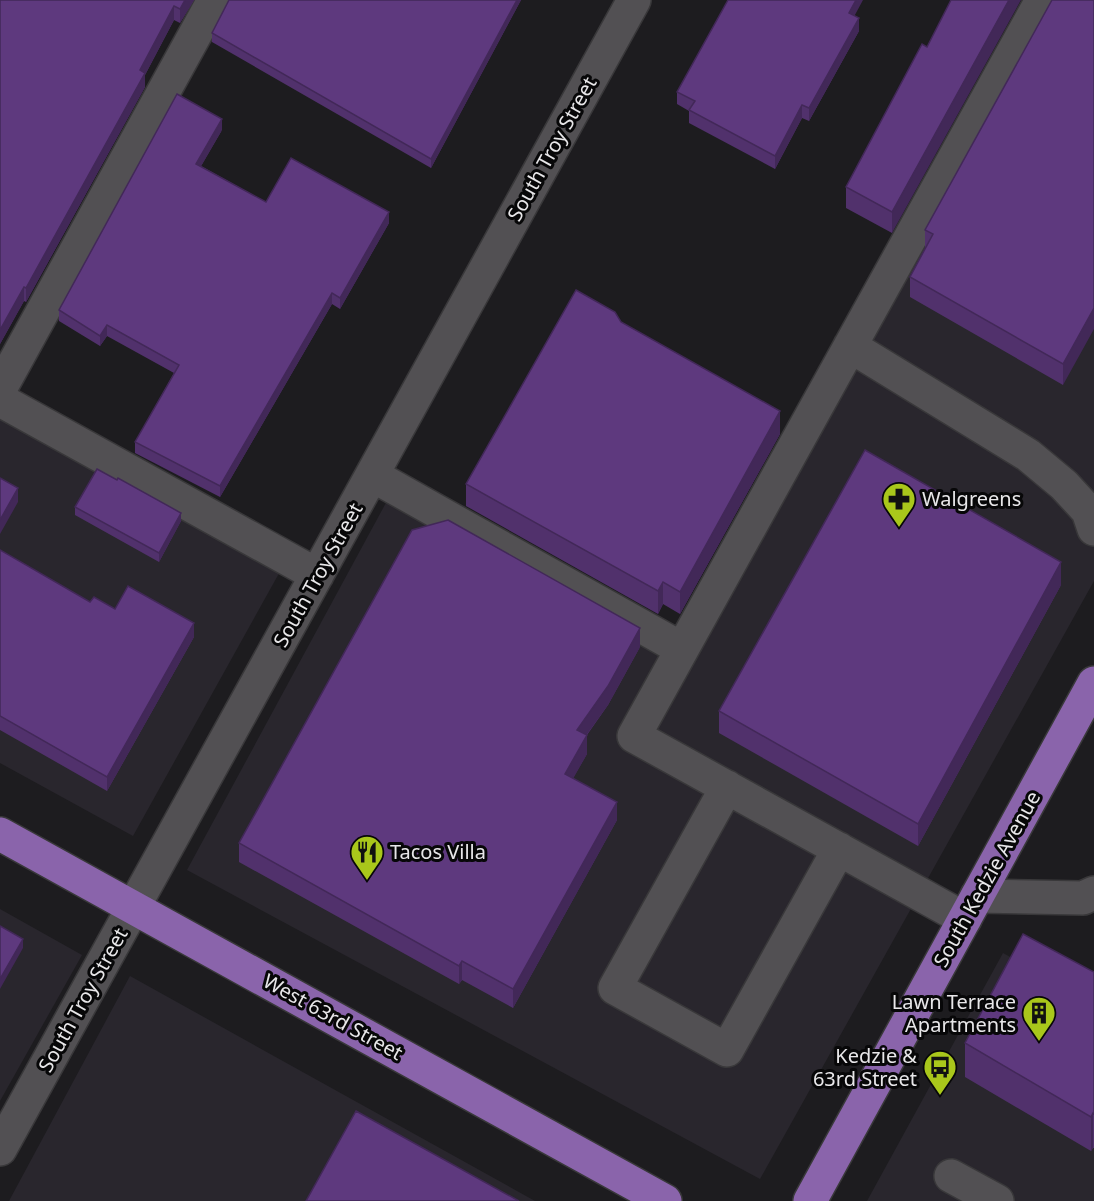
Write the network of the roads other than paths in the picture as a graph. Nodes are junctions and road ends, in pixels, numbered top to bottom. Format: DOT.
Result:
graph roads {
  1 [pos="214,0"];
  2 [pos="634,0"];
  3 [pos="1042,0"];
  4 [pos="850,346"];
  5 [pos="0,389"];
  6 [pos="0,400"];
  7 [pos="372,476"];
  8 [pos="1094,529"];
  9 [pos="318,575"];
  10 [pos="682,649"];
  11 [pos="1094,683"];
  12 [pos="728,787"];
  13 [pos="0,834"];
  14 [pos="839,849"];
  15 [pos="1094,893"];
  16 [pos="135,908"];
  17 [pos="971,908"];
  18 [pos="0,1149"];
  19 [pos="951,1176"];
  20 [pos="665,1201"];
  21 [pos="810,1201"];
  22 [pos="997,1201"];
  1 -- 5 [label="street"];
  2 -- 7 [label="street, South Troy Street"];
  3 -- 4 [label="street"];
  4 -- 8 [label="street"];
  4 -- 10 [label="street"];
  6 -- 9 [label="street"];
  7 -- 9 [label="street, South Troy Street"];
  7 -- 10 [label="street"];
  9 -- 16 [label="street, South Troy Street"];
  10 -- 12 [label="street"];
  11 -- 17 [label="main road, South Kedzie Avenue"];
  12 -- 14 [label="street"];
  12 -- 14 [label="street"];
  13 -- 16 [label="main road, West 63rd Street"];
  14 -- 17 [label="street"];
  15 -- 17 [label="street"];
  16 -- 18 [label="street, South Troy Street"];
  16 -- 20 [label="main road, West 63rd Street"];
  17 -- 21 [label="main road, South Kedzie Avenue"];
  19 -- 22 [label="street"];
}
